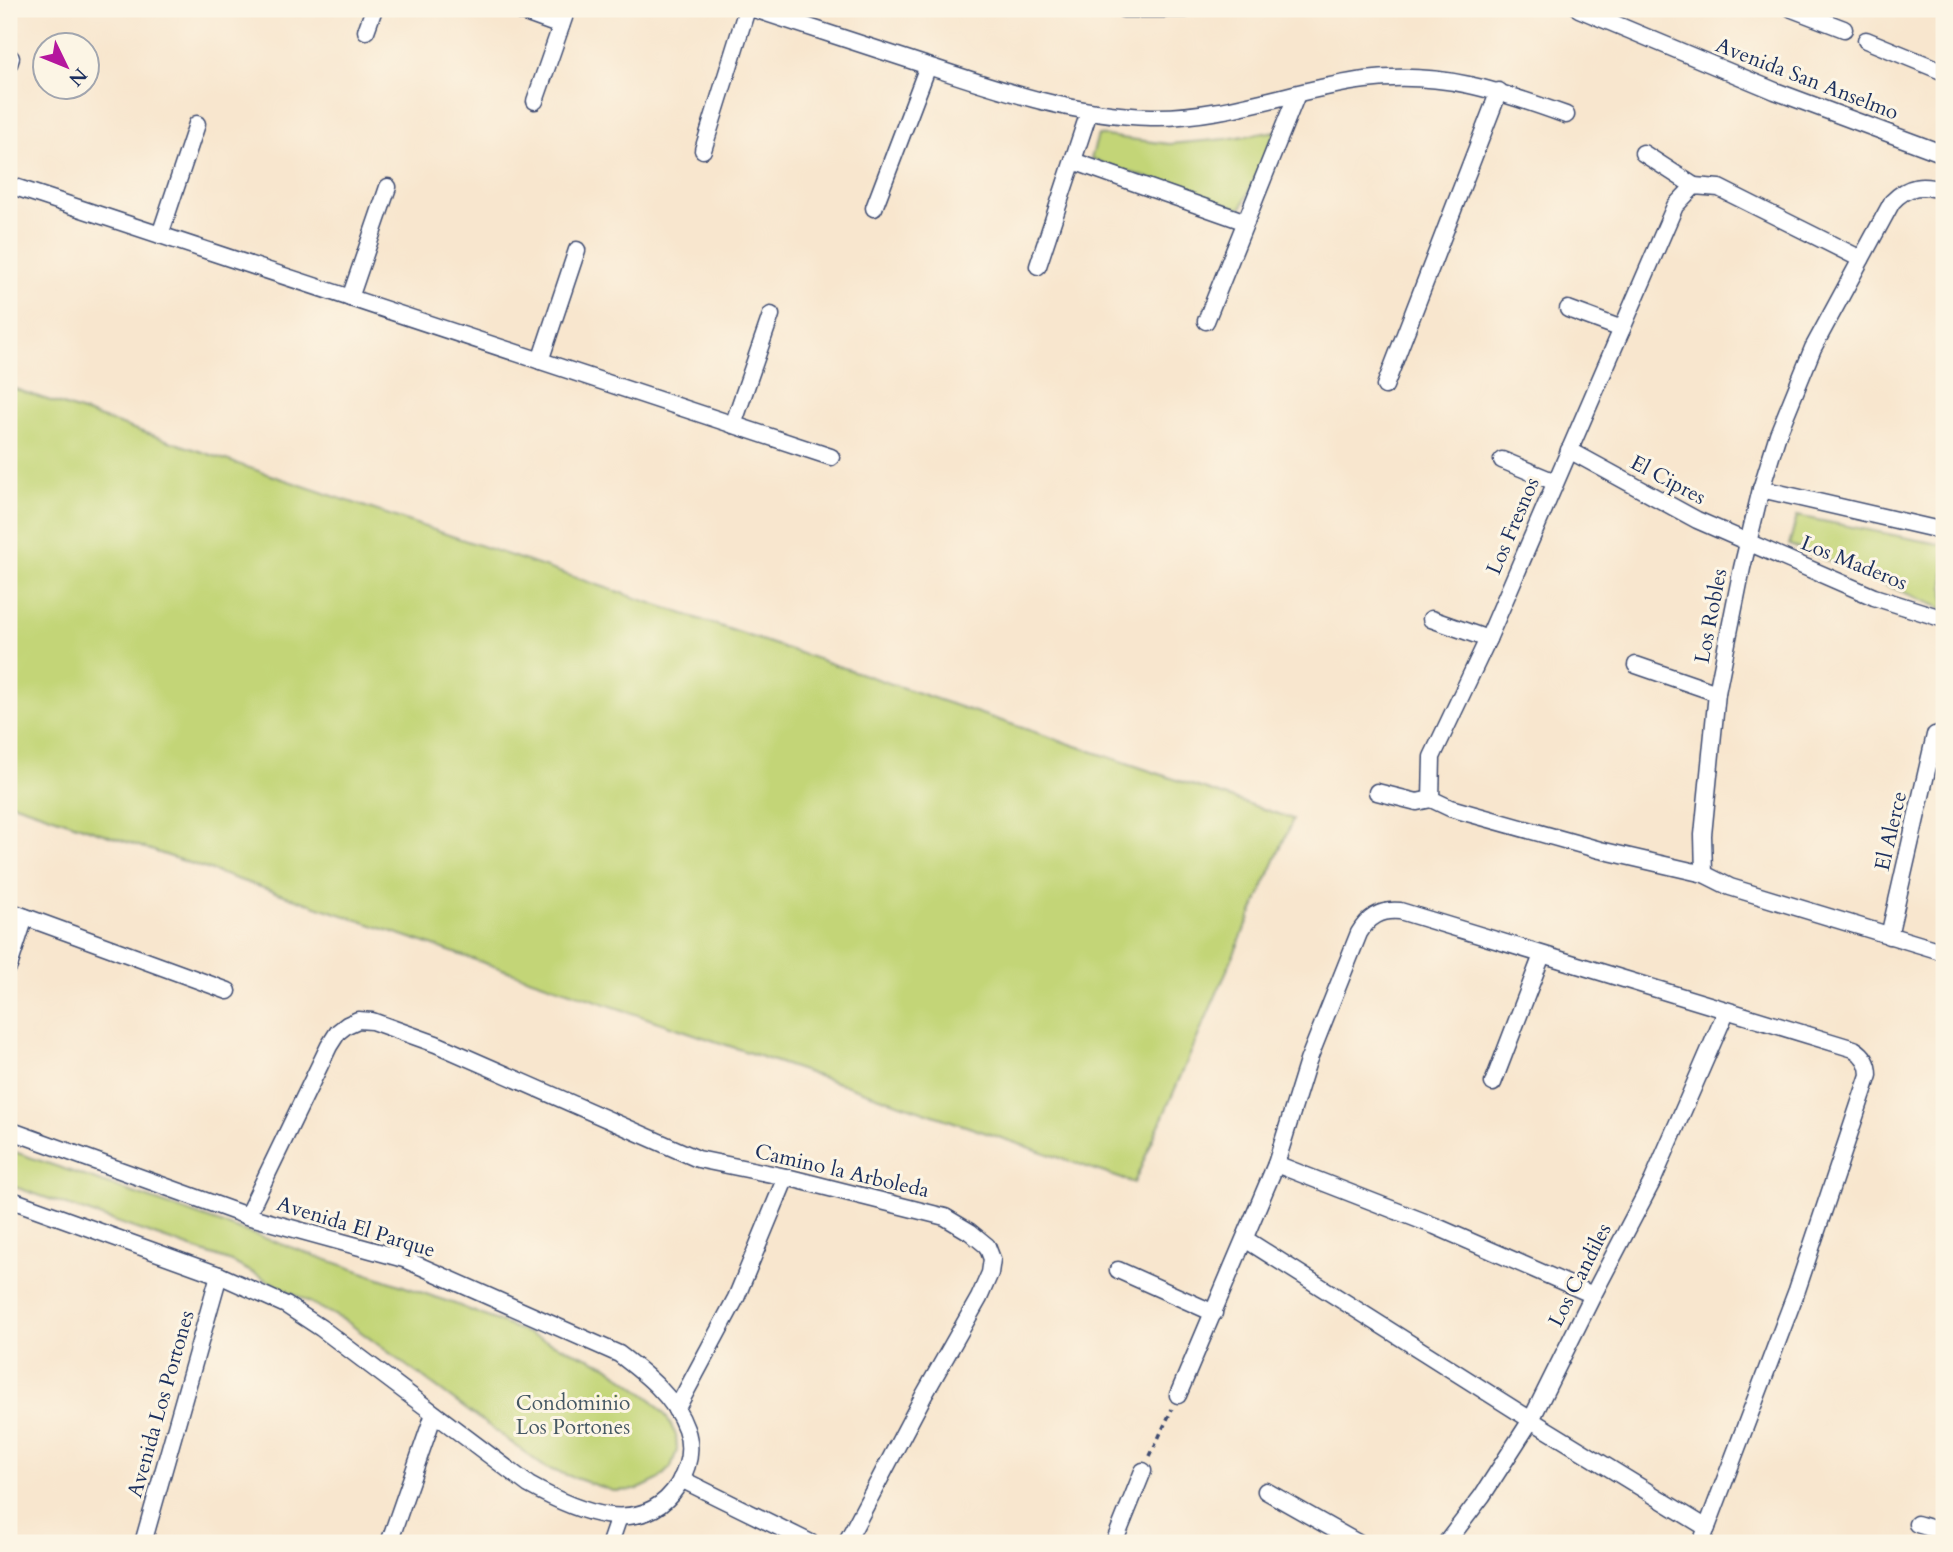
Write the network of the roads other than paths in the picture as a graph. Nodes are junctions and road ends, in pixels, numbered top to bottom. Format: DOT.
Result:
graph roads {
  1 [pos="374,9"];
  2 [pos="514,9"];
  3 [pos="567,9"];
  4 [pos="747,9"];
  5 [pos="754,9"];
  6 [pos="1123,9"];
  7 [pos="1186,9"];
  8 [pos="1579,9"];
  9 [pos="1792,9"];
  10 [pos="561,26"];
  11 [pos="1844,29"];
  12 [pos="366,31"];
  13 [pos="1866,40"];
  14 [pos="928,66"];
  15 [pos="1944,72"];
  16 [pos="1499,91"];
  17 [pos="1297,94"];
  18 [pos="535,101"];
  19 [pos="1089,112"];
  20 [pos="1566,115"];
  21 [pos="197,124"];
  22 [pos="704,150"];
  23 [pos="1643,153"];
  24 [pos="1944,154"];
  25 [pos="1073,161"];
  26 [pos="9,185"];
  27 [pos="1694,186"];
  28 [pos="388,187"];
  29 [pos="1944,191"];
  30 [pos="874,208"];
  31 [pos="1245,222"];
  32 [pos="160,235"];
  33 [pos="577,250"];
  34 [pos="1861,259"];
  35 [pos="1038,266"];
  36 [pos="350,298"];
  37 [pos="1568,309"];
  38 [pos="771,315"];
  39 [pos="1206,321"];
  40 [pos="1622,329"];
  41 [pos="540,361"];
  42 [pos="1385,386"];
  43 [pos="733,425"];
  44 [pos="1569,450"];
  45 [pos="831,457"];
  46 [pos="1502,460"];
  47 [pos="1555,482"];
  48 [pos="1761,489"];
  49 [pos="1944,531"];
  50 [pos="1750,542"];
  51 [pos="1431,619"];
  52 [pos="1944,619"];
  53 [pos="1488,639"];
  54 [pos="1636,665"];
  55 [pos="1717,693"];
  56 [pos="1935,735"];
  57 [pos="1377,792"];
  58 [pos="1431,799"];
  59 [pos="1704,874"];
  60 [pos="9,911"];
  61 [pos="25,917"];
  62 [pos="1889,936"];
  63 [pos="1944,952"];
  64 [pos="1542,955"];
  65 [pos="9,967"];
  66 [pos="228,991"];
  67 [pos="1727,1012"];
  68 [pos="1493,1083"];
  69 [pos="9,1130"];
  70 [pos="1276,1164"];
  71 [pos="786,1177"];
  72 [pos="9,1199"];
  73 [pos="247,1216"];
  74 [pos="1245,1238"];
  75 [pos="1118,1270"];
  76 [pos="219,1275"];
  77 [pos="1593,1295"];
  78 [pos="1214,1313"];
  79 [pos="1178,1395"];
  80 [pos="676,1410"];
  81 [pos="434,1414"];
  82 [pos="1531,1420"];
  83 [pos="1143,1471"];
  84 [pos="681,1479"];
  85 [pos="1266,1491"];
  86 [pos="620,1517"];
  87 [pos="1917,1524"];
  88 [pos="1944,1532"];
  89 [pos="1704,1536"];
  90 [pos="143,1543"];
  91 [pos="389,1543"];
  92 [pos="610,1543"];
  93 [pos="811,1543"];
  94 [pos="846,1543"];
  95 [pos="1114,1543"];
  96 [pos="1358,1543"];
  97 [pos="1446,1543"];
  1 -- 12 [label="street"];
  2 -- 10 [label="street"];
  3 -- 10 [label="street"];
  4 -- 22 [label="street"];
  5 -- 14 [label="street"];
  6 -- 7 [label="street"];
  8 -- 24 [label="street, Avenida San Anselmo"];
  9 -- 11 [label="street"];
  10 -- 18 [label="street"];
  13 -- 15 [label="street"];
  14 -- 19 [label="street"];
  14 -- 30 [label="street"];
  16 -- 17 [label="street"];
  16 -- 20 [label="street"];
  16 -- 42 [label="street"];
  17 -- 19 [label="street"];
  17 -- 31 [label="street"];
  19 -- 25 [label="street"];
  21 -- 32 [label="street"];
  23 -- 27 [label="street"];
  25 -- 31 [label="street"];
  25 -- 35 [label="street"];
  26 -- 32 [label="street"];
  27 -- 34 [label="street"];
  27 -- 40 [label="street, Los Fresnos"];
  28 -- 36 [label="street"];
  29 -- 34 [label="street, Los Robles"];
  31 -- 39 [label="street"];
  32 -- 36 [label="street"];
  33 -- 41 [label="street"];
  34 -- 48 [label="street, Los Robles"];
  36 -- 41 [label="street"];
  37 -- 40 [label="street"];
  38 -- 43 [label="street"];
  40 -- 44 [label="street, Los Fresnos"];
  41 -- 43 [label="street"];
  43 -- 45 [label="street"];
  44 -- 47 [label="street, Los Fresnos"];
  44 -- 50 [label="street, El Cipres"];
  46 -- 47 [label="street"];
  47 -- 53 [label="street, Los Fresnos"];
  48 -- 49 [label="street, Los Maderos"];
  48 -- 50 [label="street, Los Robles"];
  50 -- 52 [label="street, Los Maderos"];
  50 -- 55 [label="street, Los Robles"];
  51 -- 53 [label="street"];
  53 -- 58 [label="street, Los Fresnos"];
  54 -- 55 [label="street"];
  55 -- 59 [label="street, Los Robles"];
  56 -- 62 [label="street, El Alerce"];
  57 -- 58 [label="street"];
  58 -- 59 [label="street"];
  59 -- 62 [label="street"];
  60 -- 61 [label="street"];
  61 -- 65 [label="street"];
  61 -- 66 [label="street"];
  62 -- 63 [label="street"];
  64 -- 67 [label="street"];
  64 -- 68 [label="street"];
  64 -- 70 [label="street"];
  67 -- 77 [label="street, Los Candiles"];
  67 -- 89 [label="street"];
  69 -- 73 [label="street, Avenida El Parque"];
  70 -- 74 [label="street"];
  70 -- 77 [label="street"];
  71 -- 73 [label="street, Camino la Arboleda"];
  71 -- 80 [label="street"];
  71 -- 94 [label="street, Camino la Arboleda"];
  72 -- 76 [label="street, Avenida El Parque"];
  73 -- 80 [label="street, Avenida El Parque"];
  74 -- 78 [label="street"];
  74 -- 82 [label="street"];
  75 -- 78 [label="street"];
  76 -- 81 [label="street, Avenida El Parque"];
  76 -- 90 [label="street, Avenida Los Portones"];
  77 -- 82 [label="street, Los Candiles"];
  78 -- 79 [label="street"];
  80 -- 84 [label="street, Avenida El Parque"];
  81 -- 86 [label="street, Avenida El Parque"];
  81 -- 91 [label="street"];
  82 -- 89 [label="street"];
  82 -- 97 [label="street, Los Candiles"];
  83 -- 95 [label="street"];
  84 -- 86 [label="street, Avenida El Parque"];
  84 -- 93 [label="street"];
  85 -- 96 [label="street"];
  86 -- 92 [label="street"];
  87 -- 88 [label="street"];
}
